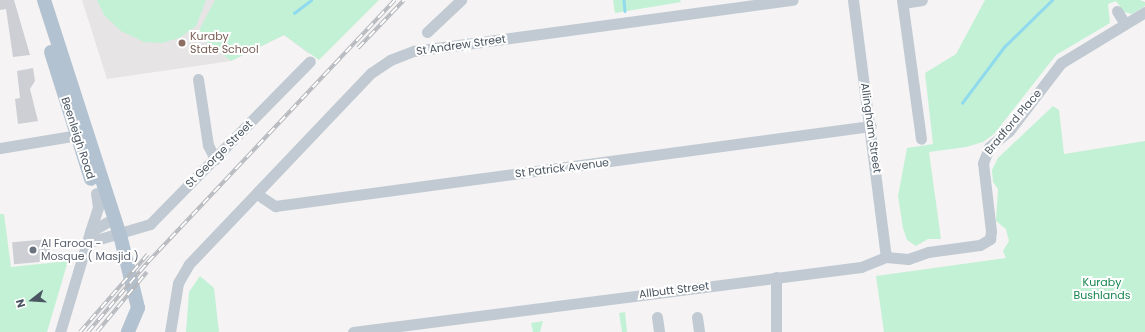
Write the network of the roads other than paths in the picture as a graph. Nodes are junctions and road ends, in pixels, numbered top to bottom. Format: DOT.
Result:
graph roads {
  1 [pos="35,0"];
  2 [pos="44,0"];
  3 [pos="461,0"];
  4 [pos="793,0"];
  5 [pos="853,0"];
  6 [pos="922,0"];
  7 [pos="903,1"];
  8 [pos="1117,11"];
  9 [pos="1145,12"];
  10 [pos="1125,24"];
  11 [pos="427,32"];
  12 [pos="310,62"];
  13 [pos="198,79"];
  14 [pos="871,126"];
  15 [pos="82,134"];
  16 [pos="921,139"];
  17 [pos="0,148"];
  18 [pos="215,159"];
  19 [pos="96,193"];
  20 [pos="256,194"];
  21 [pos="107,222"];
  22 [pos="116,236"];
  23 [pos="88,237"];
  24 [pos="990,239"];
  25 [pos="886,257"];
  26 [pos="776,277"];
  27 [pos="656,317"];
  28 [pos="697,318"];
  29 [pos="373,331"];
  30 [pos="60,332"];
  31 [pos="128,332"];
  32 [pos="170,332"];
  33 [pos="353,332"];
  34 [pos="659,332"];
  35 [pos="699,332"];
  36 [pos="776,332"];
  1 -- 15 [label="main road, Beenleigh Road"];
  2 -- 15 [label="main road, Beenleigh Road"];
  3 -- 11 [label="street"];
  4 -- 20 [label="street, St Andrew Street"];
  5 -- 14 [label="street, Allingham Street"];
  6 -- 7 [label="street"];
  7 -- 16 [label="street"];
  8 -- 10 [label="street"];
  9 -- 10 [label="street, Bradford Place"];
  10 -- 24 [label="street, Bradford Place"];
  12 -- 18 [label="street, St George Street"];
  13 -- 18 [label="street"];
  14 -- 20 [label="street, St Patrick Avenue"];
  14 -- 25 [label="street, Allingham Street"];
  15 -- 17 [label="street"];
  15 -- 19 [label="main road, Beenleigh Road"];
  15 -- 22 [label="main road, Beenleigh Road"];
  18 -- 22 [label="street, St George Street"];
  19 -- 21 [label="main road, Beenleigh Road"];
  19 -- 23 [label="street"];
  20 -- 32 [label="street, St Andrew Street"];
  21 -- 22 [label="main road, Beenleigh Road"];
  21 -- 23 [label="street"];
  22 -- 23 [label="street, St George Street"];
  22 -- 31 [label="main road, Beenleigh Road"];
  23 -- 30 [label="street"];
  24 -- 25 [label="street, Allbutt Street"];
  25 -- 26 [label="street, Allbutt Street"];
  26 -- 29 [label="street, Allbutt Street"];
  26 -- 36 [label="street"];
  27 -- 34 [label="street"];
  28 -- 35 [label="street"];
  29 -- 33 [label="street, Allbutt Street"];
}
